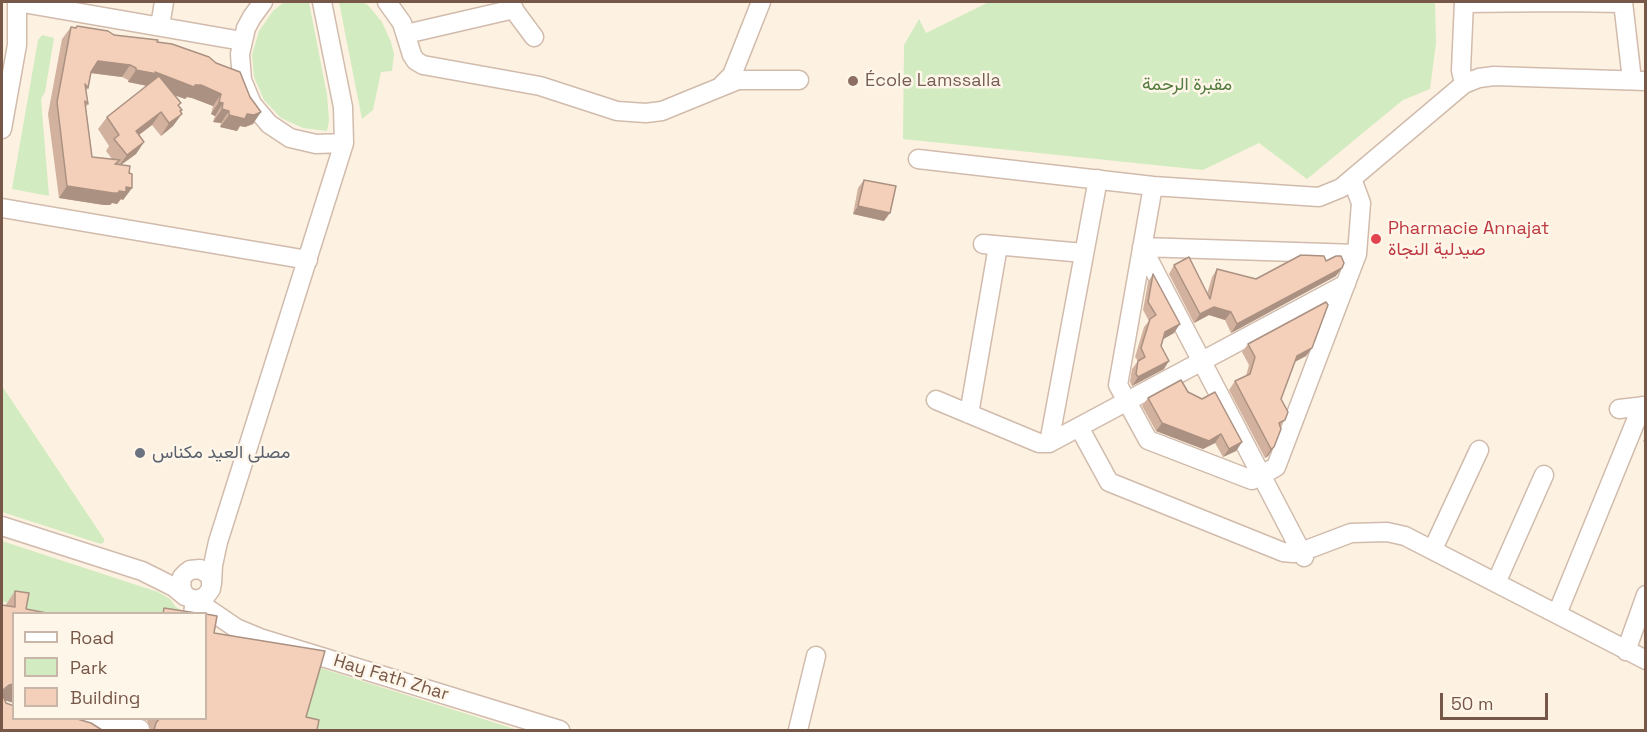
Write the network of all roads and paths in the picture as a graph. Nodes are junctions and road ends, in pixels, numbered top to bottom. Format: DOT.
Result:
graph roads {
  1 [pos="17,2"];
  2 [pos="164,2"];
  3 [pos="263,2"];
  4 [pos="322,2"];
  5 [pos="387,2"];
  6 [pos="761,2"];
  7 [pos="1464,2"];
  8 [pos="1623,2"];
  9 [pos="2,3"];
  10 [pos="511,5"];
  11 [pos="160,26"];
  12 [pos="406,34"];
  13 [pos="534,37"];
  14 [pos="242,41"];
  15 [pos="799,80"];
  16 [pos="1639,80"];
  17 [pos="1464,84"];
  18 [pos="722,85"];
  19 [pos="2,129"];
  20 [pos="344,143"];
  21 [pos="918,159"];
  22 [pos="1098,179"];
  23 [pos="1352,179"];
  24 [pos="1153,186"];
  25 [pos="2,208"];
  26 [pos="1142,247"];
  27 [pos="1084,253"];
  28 [pos="1357,254"];
  29 [pos="308,260"];
  30 [pos="1346,285"];
  31 [pos="1202,361"];
  32 [pos="936,400"];
  33 [pos="1127,401"];
  34 [pos="1644,406"];
  35 [pos="1619,409"];
  36 [pos="969,414"];
  37 [pos="1079,427"];
  38 [pos="1049,443"];
  39 [pos="1479,450"];
  40 [pos="1261,475"];
  41 [pos="1544,475"];
  42 [pos="2,526"];
  43 [pos="218,542"];
  44 [pos="1433,549"];
  45 [pos="1303,554"];
  46 [pos="189,571"];
  47 [pos="142,572"];
  48 [pos="1496,583"];
  49 [pos="212,585"];
  50 [pos="1646,596"];
  51 [pos="191,603"];
  52 [pos="1557,614"];
  53 [pos="225,620"];
  54 [pos="1626,651"];
  55 [pos="816,656"];
  56 [pos="1646,660"];
  57 [pos="54,720"];
  58 [pos="141,726"];
  59 [pos="82,730"];
  60 [pos="560,730"];
  61 [pos="798,730"];
  1 -- 9 [label="street"];
  1 -- 11 [label="street"];
  1 -- 19 [label="street"];
  2 -- 11 [label="street"];
  3 -- 14 [label="street"];
  4 -- 20 [label="street"];
  5 -- 12 [label="street"];
  6 -- 18 [label="street"];
  7 -- 8 [label="street"];
  7 -- 17 [label="street"];
  8 -- 16 [label="street"];
  10 -- 12 [label="street"];
  10 -- 13 [label="street"];
  11 -- 14 [label="street"];
  12 -- 18 [label="street"];
  14 -- 20 [label="street"];
  15 -- 18 [label="street"];
  16 -- 17 [label="street"];
  17 -- 23 [label="street"];
  20 -- 29 [label="street"];
  21 -- 22 [label="street"];
  22 -- 24 [label="street"];
  22 -- 27 [label="street"];
  23 -- 24 [label="street"];
  23 -- 28 [label="street"];
  24 -- 26 [label="street"];
  25 -- 29 [label="street"];
  26 -- 28 [label="street"];
  26 -- 31 [label="street"];
  26 -- 33 [label="street"];
  27 -- 36 [label="street"];
  27 -- 38 [label="street"];
  28 -- 30 [label="street"];
  29 -- 43 [label="street"];
  30 -- 31 [label="street"];
  30 -- 40 [label="street"];
  31 -- 33 [label="street"];
  31 -- 40 [label="street"];
  32 -- 36 [label="street"];
  33 -- 37 [label="street"];
  33 -- 40 [label="street"];
  34 -- 35 [label="street"];
  34 -- 52 [label="street"];
  36 -- 38 [label="street"];
  37 -- 38 [label="street"];
  37 -- 45 [label="street"];
  39 -- 44 [label="street"];
  40 -- 45 [label="street"];
  41 -- 48 [label="street"];
  42 -- 47 [label="street"];
  43 -- 46 [label="street"];
  43 -- 49 [label="street"];
  44 -- 45 [label="street"];
  44 -- 48 [label="street"];
  46 -- 47 [label="street"];
  46 -- 49 [label="street"];
  46 -- 51 [label="street"];
  47 -- 51 [label="street, Hay Fath Zhar"];
  48 -- 52 [label="street"];
  49 -- 51 [label="street"];
  49 -- 53 [label="street"];
  50 -- 54 [label="street"];
  51 -- 53 [label="street, Hay Fath Zhar"];
  52 -- 54 [label="street"];
  53 -- 60 [label="street, Hay Fath Zhar"];
  54 -- 56 [label="street"];
  55 -- 61 [label="street"];
  57 -- 58 [label="street"];
  57 -- 59 [label="street"];
}
